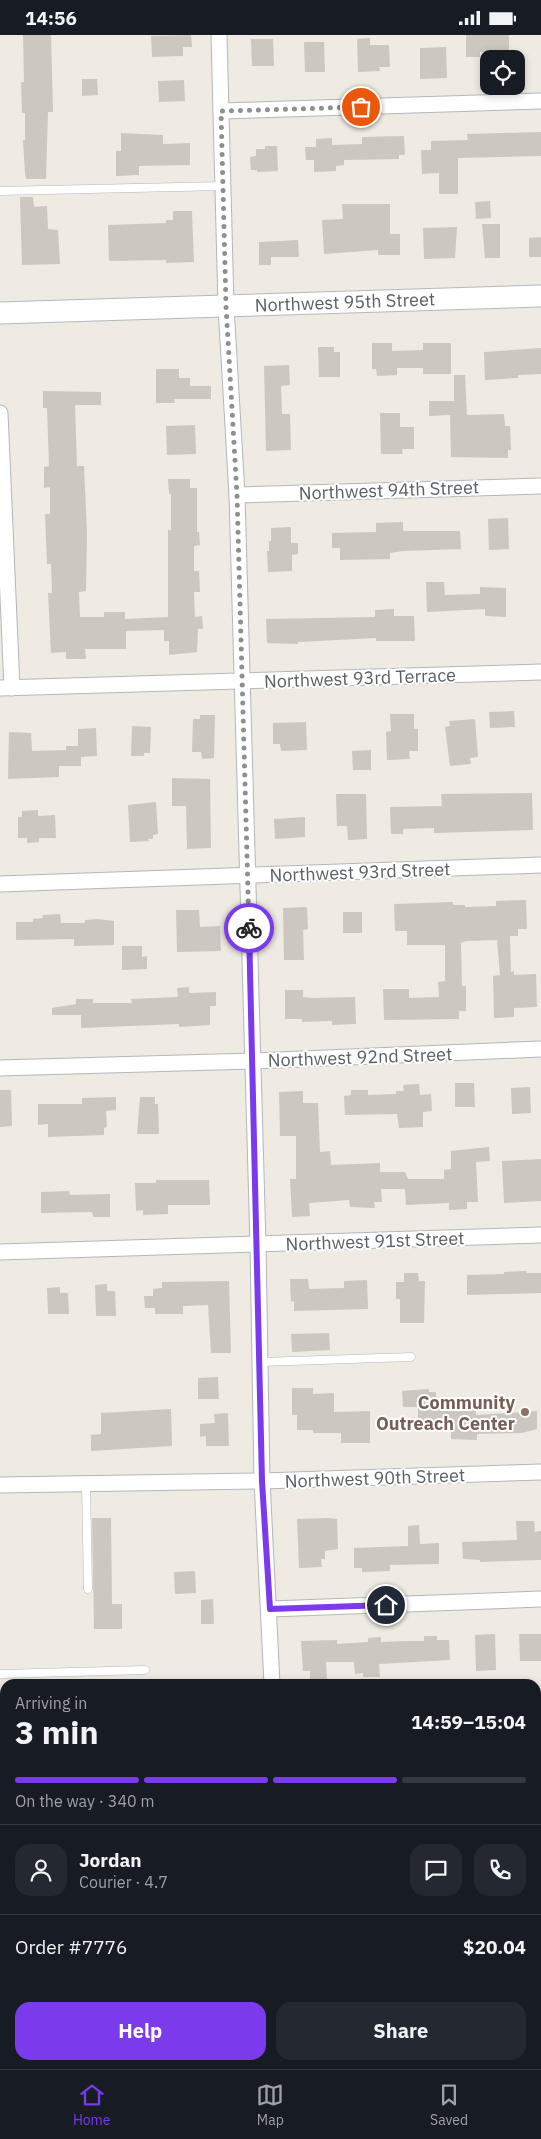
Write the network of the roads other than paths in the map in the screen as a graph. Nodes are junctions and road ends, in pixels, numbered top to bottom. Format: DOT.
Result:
graph roads {
  1 [pos="219,35"];
  2 [pos="541,101"];
  3 [pos="221,111"];
  4 [pos="223,186"];
  5 [pos="0,191"];
  6 [pos="541,296"];
  7 [pos="226,306"];
  8 [pos="0,313"];
  9 [pos="0,413"];
  10 [pos="1,446"];
  11 [pos="541,486"];
  12 [pos="237,495"];
  13 [pos="541,672"];
  14 [pos="242,682"];
  15 [pos="6,688"];
  16 [pos="541,865"];
  17 [pos="248,876"];
  18 [pos="0,884"];
  19 [pos="541,1049"];
  20 [pos="253,1061"];
  21 [pos="0,1068"];
  22 [pos="541,1235"];
  23 [pos="258,1245"];
  24 [pos="0,1252"];
  25 [pos="411,1357"];
  26 [pos="260,1362"];
  27 [pos="541,1473"];
  28 [pos="262,1481"];
  29 [pos="86,1483"];
  30 [pos="0,1485"];
  31 [pos="88,1589"];
  32 [pos="541,1599"];
  33 [pos="270,1609"];
  34 [pos="144,1670"];
  35 [pos="0,1674"];
  36 [pos="272,1679"];
  1 -- 3 [label="street"];
  2 -- 3 [label="street"];
  3 -- 4 [label="street"];
  4 -- 5 [label="lane"];
  4 -- 7 [label="street"];
  6 -- 7 [label="main road, Northwest 95th Street"];
  7 -- 8 [label="main road, Northwest 95th Street"];
  7 -- 12 [label="street"];
  9 -- 10 [label="street"];
  10 -- 15 [label="street"];
  11 -- 12 [label="street, Northwest 94th Street"];
  12 -- 14 [label="street"];
  13 -- 14 [label="street, Northwest 93rd Terrace"];
  14 -- 15 [label="street, Northwest 93rd Terrace"];
  14 -- 17 [label="street"];
  16 -- 17 [label="street, Northwest 93rd Street"];
  17 -- 18 [label="street, Northwest 93rd Street"];
  17 -- 20 [label="street"];
  19 -- 20 [label="street, Northwest 92nd Street"];
  20 -- 21 [label="street, Northwest 92nd Street"];
  20 -- 23 [label="street"];
  22 -- 23 [label="street, Northwest 91st Street"];
  23 -- 24 [label="street, Northwest 91st Street"];
  23 -- 26 [label="street"];
  25 -- 26 [label="lane"];
  26 -- 28 [label="street"];
  27 -- 28 [label="street, Northwest 90th Street"];
  28 -- 29 [label="street, Northwest 90th Street"];
  28 -- 33 [label="street"];
  29 -- 30 [label="street, Northwest 90th Street"];
  29 -- 31 [label="lane"];
  32 -- 33 [label="street"];
  33 -- 36 [label="street"];
  34 -- 35 [label="lane"];
}
